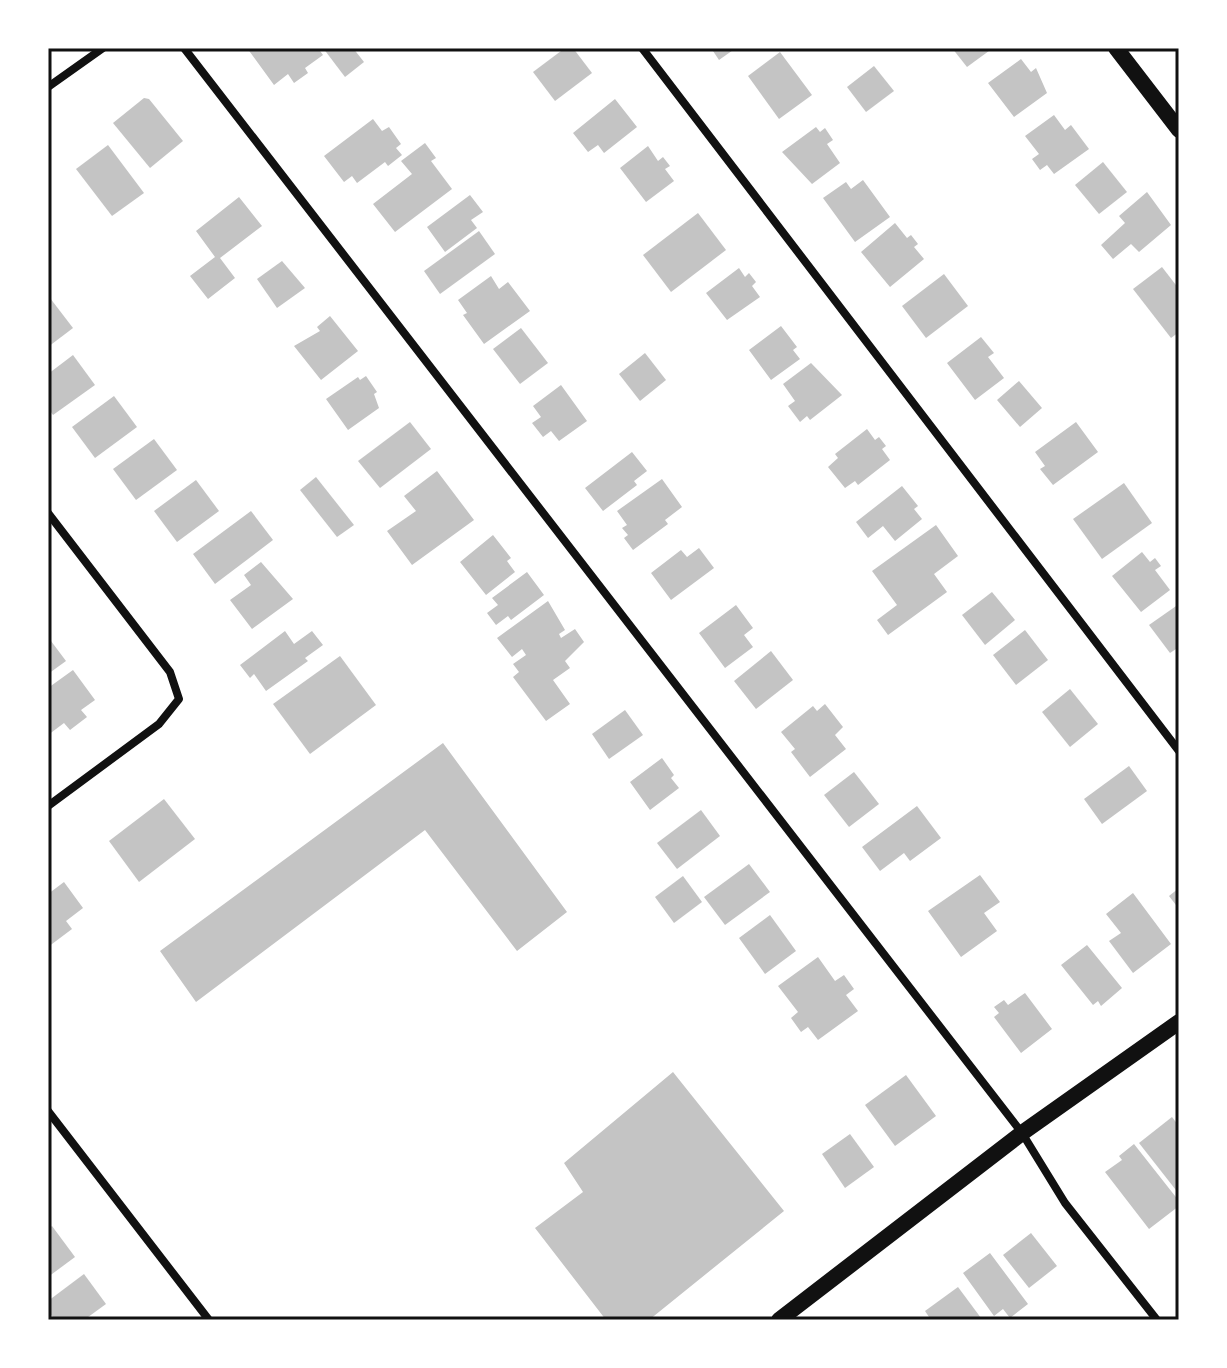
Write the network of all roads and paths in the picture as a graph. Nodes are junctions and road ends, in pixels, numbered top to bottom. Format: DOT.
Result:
graph roads {
  1 [pos="103,48"];
  2 [pos="184,48"];
  3 [pos="642,48"];
  4 [pos="1116,48"];
  5 [pos="48,87"];
  6 [pos="1179,130"];
  7 [pos="48,513"];
  8 [pos="1179,751"];
  9 [pos="48,806"];
  10 [pos="1179,1022"];
  11 [pos="48,1111"];
  12 [pos="1022,1133"];
  13 [pos="209,1320"];
  14 [pos="779,1320"];
  15 [pos="1157,1320"];
  1 -- 5 [label="street"];
  2 -- 12 [label="street"];
  3 -- 8 [label="street"];
  4 -- 6 [label="main road"];
  7 -- 9 [label="street"];
  10 -- 12 [label="main road"];
  11 -- 13 [label="street"];
  12 -- 14 [label="main road"];
  12 -- 15 [label="street"];
}
